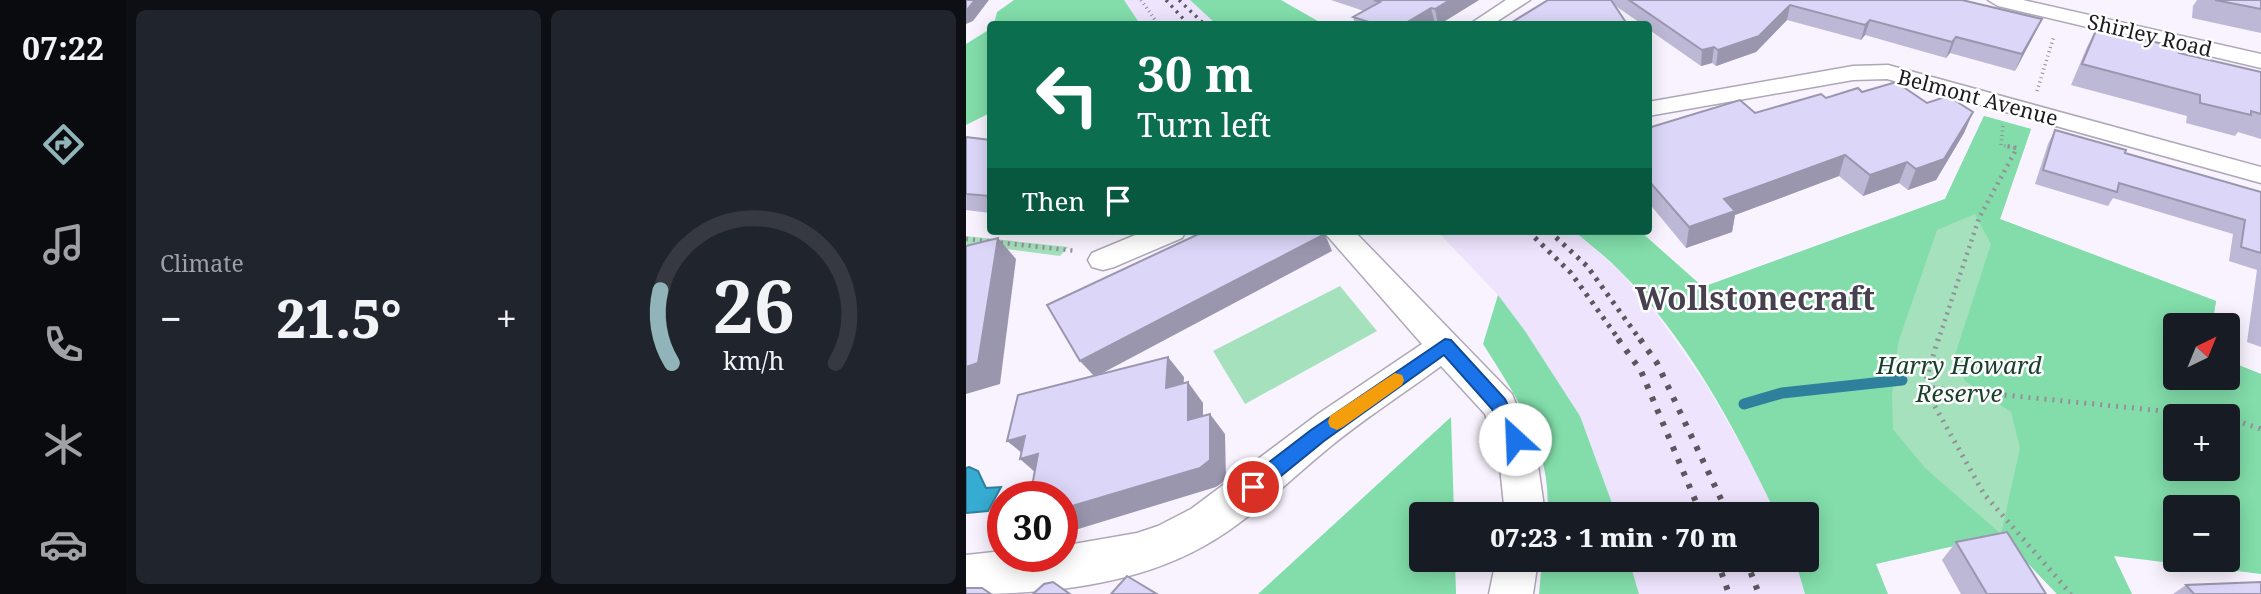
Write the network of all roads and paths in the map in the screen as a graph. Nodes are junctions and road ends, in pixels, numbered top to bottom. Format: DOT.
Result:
graph roads {
  1 [pos="1141,0"];
  2 [pos="1520,0"];
  3 [pos="1998,0"];
  4 [pos="1156,21"];
  5 [pos="1484,21"];
  6 [pos="2052,40"];
  7 [pos="2261,61"];
  8 [pos="2005,104"];
  9 [pos="1652,108"];
  10 [pos="2031,111"];
  11 [pos="2261,175"];
  12 [pos="1162,235"];
  13 [pos="1341,235"];
  14 [pos="966,239"];
  15 [pos="1103,260"];
  16 [pos="1445,345"];
  17 [pos="1924,387"];
  18 [pos="2163,411"];
  19 [pos="2240,422"];
  20 [pos="2261,429"];
  21 [pos="1524,502"];
  22 [pos="1515,572"];
  23 [pos="966,576"];
  24 [pos="1511,594"];
  25 [pos="2071,594"];
  1 -- 4 [label="path"];
  2 -- 5 [label="street"];
  3 -- 7 [label="street, Shirley Road"];
  6 -- 10 [label="path"];
  8 -- 9 [label="street, Belmont Avenue"];
  8 -- 10 [label="street, Belmont Avenue"];
  8 -- 17 [label="path"];
  10 -- 11 [label="street, Belmont Avenue"];
  12 -- 15 [label="street"];
  13 -- 16 [label="street"];
  14 -- 15 [label="path"];
  16 -- 21 [label="street"];
  16 -- 23 [label="street"];
  17 -- 18 [label="path"];
  17 -- 25 [label="path"];
  19 -- 20 [label="path"];
  22 -- 24 [label="street"];
}
